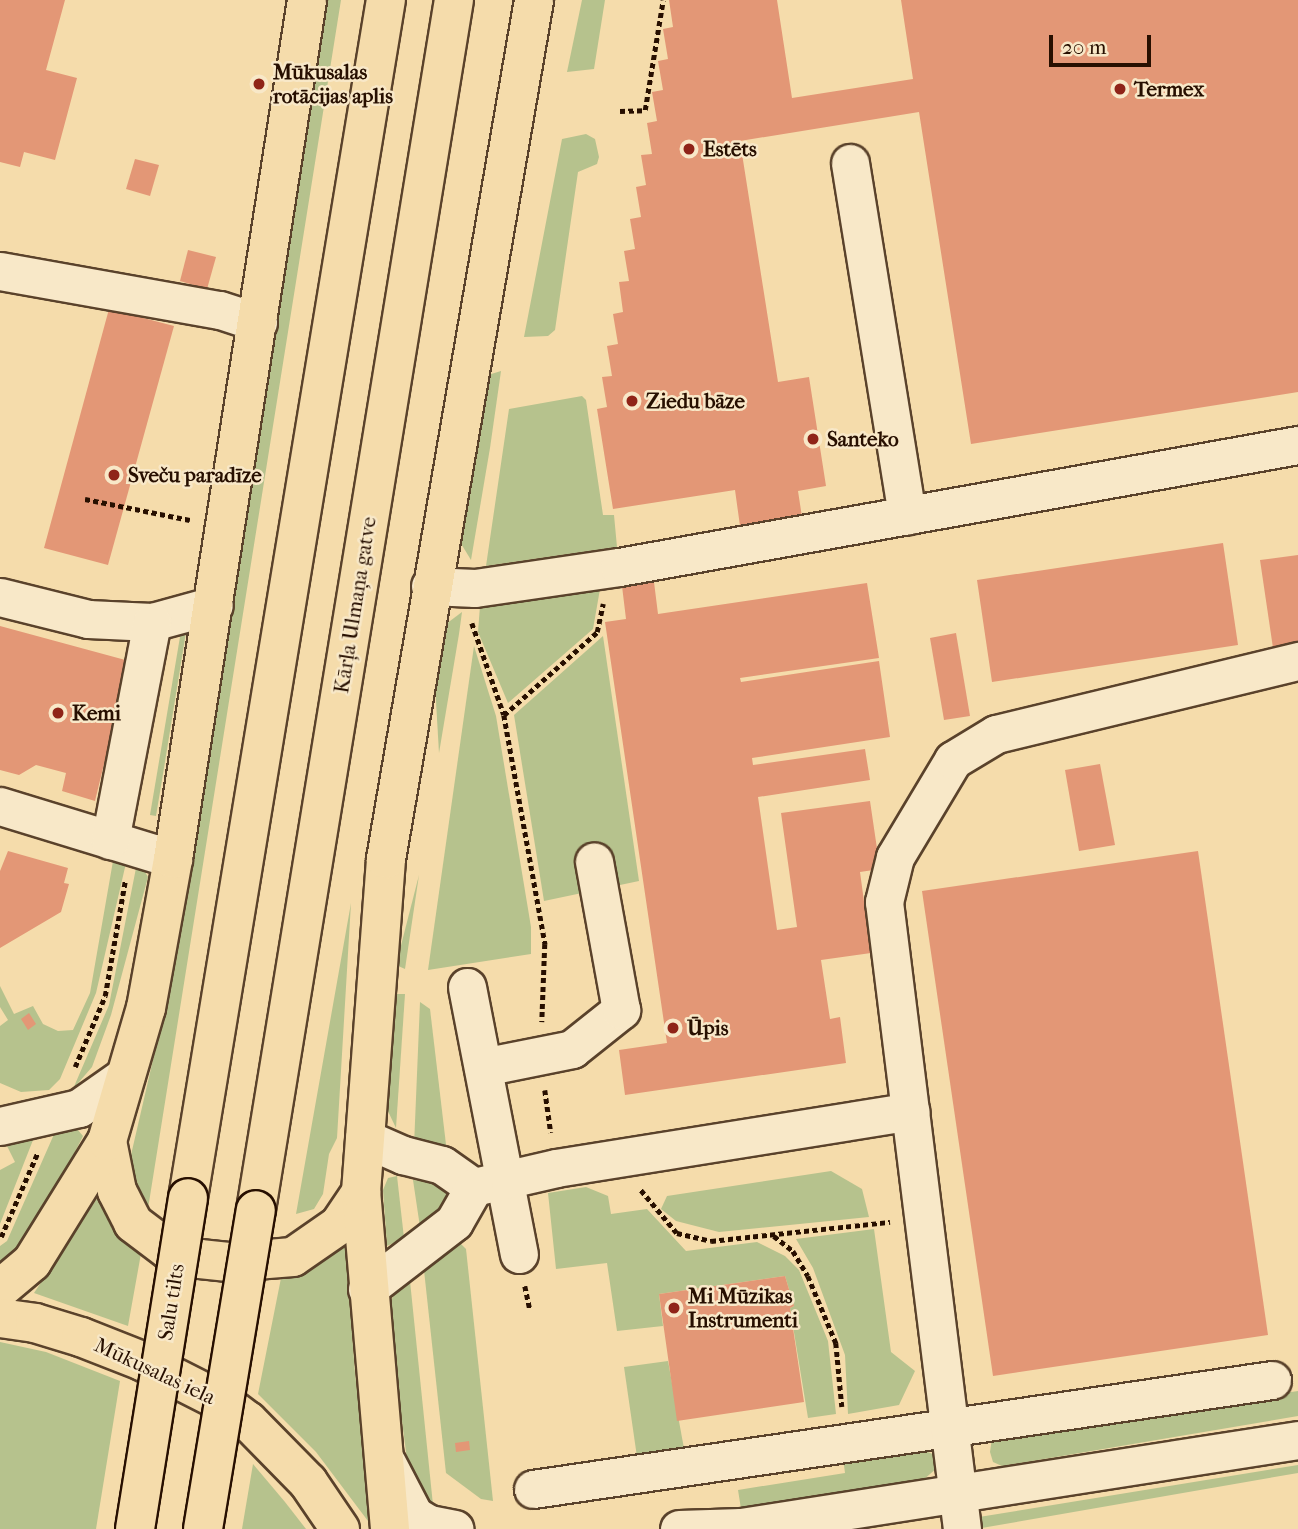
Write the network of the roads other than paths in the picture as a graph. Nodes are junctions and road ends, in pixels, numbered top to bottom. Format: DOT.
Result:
graph roads {
  1 [pos="307,0"];
  2 [pos="386,0"];
  3 [pos="454,0"];
  4 [pos="534,0"];
  5 [pos="850,163"];
  6 [pos="0,271"];
  7 [pos="257,322"];
  8 [pos="1298,444"];
  9 [pos="906,515"];
  10 [pos="430,586"];
  11 [pos="0,597"];
  12 [pos="214,605"];
  13 [pos="152,622"];
  14 [pos="1298,661"];
  15 [pos="0,806"];
  16 [pos="121,844"];
  17 [pos="173,859"];
  18 [pos="594,860"];
  19 [pos="467,987"];
  20 [pos="484,1067"];
  21 [pos="126,1075"];
  22 [pos="909,1111"];
  23 [pos="0,1125"];
  24 [pos="364,1138"];
  25 [pos="107,1141"];
  26 [pos="490,1184"];
  27 [pos="360,1192"];
  28 [pos="519,1254"];
  29 [pos="0,1289"];
  30 [pos="366,1289"];
  31 [pos="0,1318"];
  32 [pos="1272,1380"];
  33 [pos="952,1428"];
  34 [pos="1298,1440"];
  35 [pos="387,1463"];
  36 [pos="533,1489"];
  37 [pos="958,1490"];
  38 [pos="135,1529"];
  39 [pos="203,1529"];
  40 [pos="341,1529"];
  41 [pos="390,1529"];
  42 [pos="455,1529"];
  43 [pos="679,1529"];
  44 [pos="962,1529"];
  1 -- 7 [label="highway"];
  2 -- 38 [label="highway, Salu tilts, bridge"];
  3 -- 39 [label="highway, Kārļa Ulmaņa gatve, bridge"];
  4 -- 10 [label="highway"];
  5 -- 9 [label="street"];
  6 -- 7 [label="street"];
  7 -- 12 [label="highway"];
  8 -- 9 [label="street"];
  9 -- 10 [label="street"];
  10 -- 24 [label="highway"];
  11 -- 13 [label="street"];
  12 -- 13 [label="street"];
  12 -- 17 [label="highway"];
  13 -- 16 [label="street"];
  14 -- 22 [label="street"];
  15 -- 16 [label="street"];
  16 -- 17 [label="street"];
  17 -- 21 [label="highway"];
  18 -- 20 [label="street"];
  19 -- 20 [label="street"];
  20 -- 26 [label="street"];
  21 -- 23 [label="street"];
  21 -- 25 [label="highway"];
  22 -- 26 [label="street"];
  22 -- 33 [label="street"];
  24 -- 26 [label="street"];
  24 -- 27 [label="highway"];
  25 -- 27 [label="highway"];
  25 -- 29 [label="highway"];
  26 -- 28 [label="street"];
  26 -- 30 [label="street"];
  27 -- 30 [label="highway"];
  30 -- 35 [label="highway"];
  31 -- 40 [label="highway, Mūkusalas iela"];
  32 -- 33 [label="street"];
  33 -- 36 [label="street"];
  33 -- 37 [label="street"];
  34 -- 37 [label="street"];
  35 -- 41 [label="highway"];
  35 -- 42 [label="street"];
  37 -- 43 [label="street"];
  37 -- 44 [label="street"];
}
